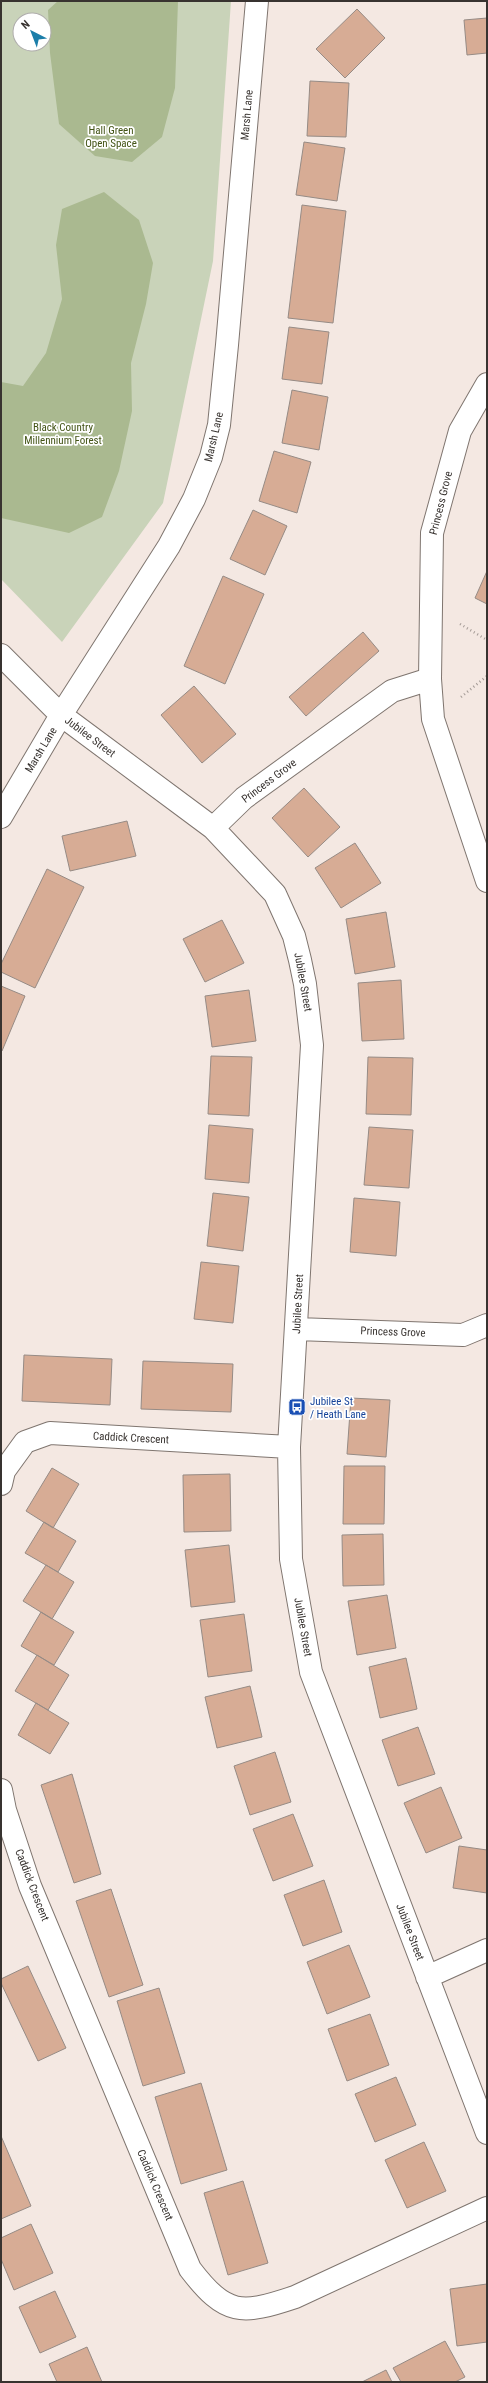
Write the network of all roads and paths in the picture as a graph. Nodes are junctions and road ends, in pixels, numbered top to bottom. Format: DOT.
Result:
graph roads {
  1 [pos="257,1"];
  2 [pos="487,384"];
  3 [pos="1,655"];
  4 [pos="430,679"];
  5 [pos="61,715"];
  6 [pos="1,817"];
  7 [pos="213,828"];
  8 [pos="487,881"];
  9 [pos="487,1325"];
  10 [pos="297,1329"];
  11 [pos="289,1447"];
  12 [pos="1,1484"];
  13 [pos="1,1790"];
  14 [pos="487,1950"];
  15 [pos="427,1977"];
  16 [pos="487,2133"];
  17 [pos="487,2208"];
  1 -- 5 [label="street, Marsh Lane"];
  2 -- 4 [label="street, Princess Grove"];
  3 -- 5 [label="street, Jubilee Street"];
  4 -- 7 [label="street, Princess Grove"];
  4 -- 8 [label="street, Princess Grove"];
  5 -- 6 [label="street, Marsh Lane"];
  5 -- 7 [label="street, Jubilee Street"];
  7 -- 10 [label="street, Jubilee Street"];
  9 -- 10 [label="street, Princess Grove"];
  10 -- 11 [label="street, Jubilee Street"];
  11 -- 12 [label="street, Caddick Crescent"];
  11 -- 15 [label="street, Jubilee Street"];
  13 -- 17 [label="street, Caddick Crescent"];
  14 -- 15 [label="street"];
  15 -- 16 [label="street, Jubilee Street"];
}
